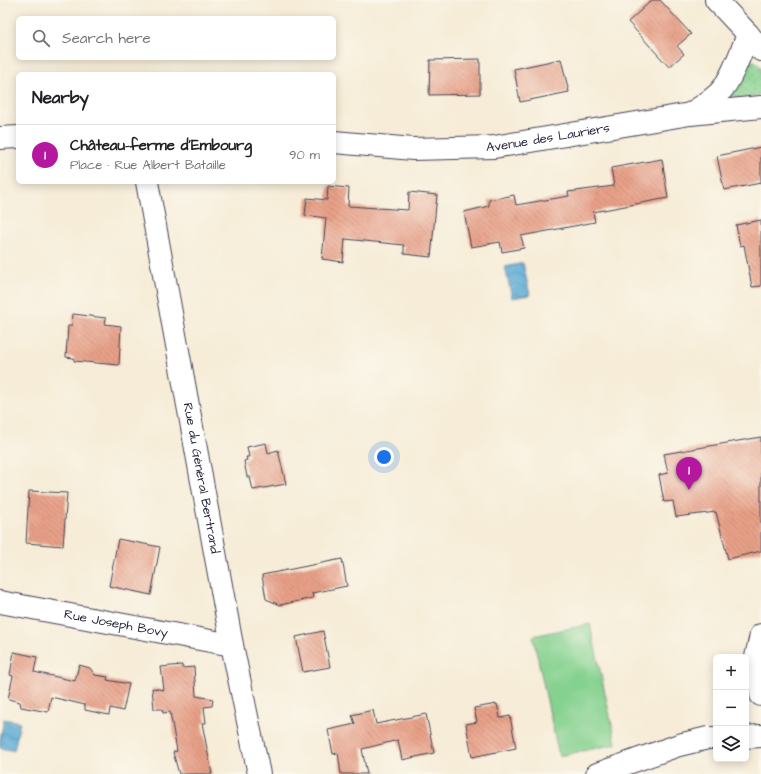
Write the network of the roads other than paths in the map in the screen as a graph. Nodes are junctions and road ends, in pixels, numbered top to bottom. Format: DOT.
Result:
graph roads {
  1 [pos="716,0"];
  2 [pos="755,42"];
  3 [pos="761,107"];
  4 [pos="690,114"];
  5 [pos="16,137"];
  6 [pos="0,138"];
  7 [pos="336,142"];
  8 [pos="147,184"];
  9 [pos="0,602"];
  10 [pos="761,635"];
  11 [pos="232,645"];
  12 [pos="761,695"];
  13 [pos="761,736"];
  14 [pos="749,737"];
  15 [pos="713,738"];
  16 [pos="259,774"];
  17 [pos="597,774"];
  1 -- 2 [label="street"];
  2 -- 4 [label="street"];
  3 -- 4 [label="street, Avenue des Lauriers"];
  4 -- 7 [label="street, Avenue des Lauriers"];
  5 -- 6 [label="street"];
  8 -- 11 [label="street, Rue du Général Bertrand"];
  9 -- 11 [label="street, Rue Joseph Bovy"];
  10 -- 12 [label="street"];
  11 -- 16 [label="street, Rue du Général Bertrand"];
  13 -- 14 [label="street"];
  15 -- 17 [label="street"];
}
